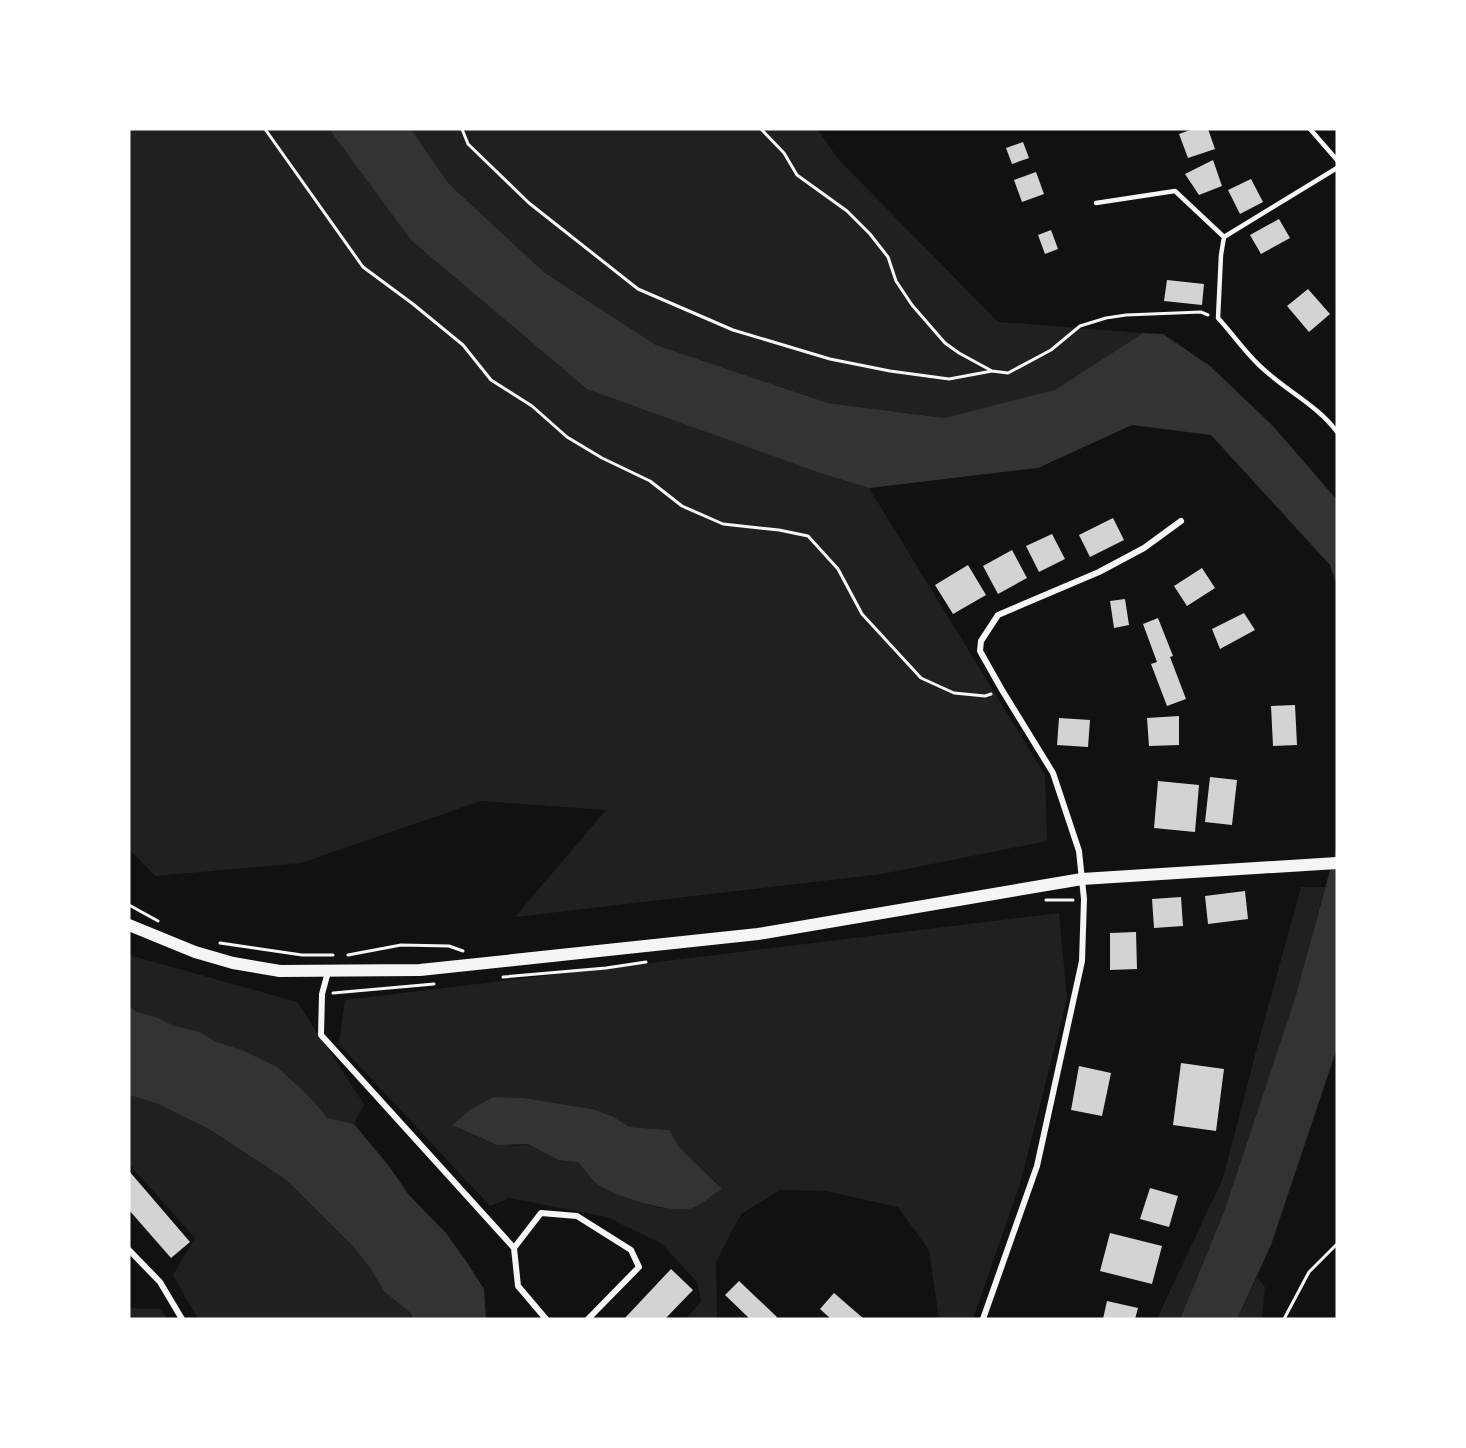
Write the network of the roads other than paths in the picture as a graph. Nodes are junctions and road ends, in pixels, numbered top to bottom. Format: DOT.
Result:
graph roads {
  1 [pos="1310,129"];
  2 [pos="1337,160"];
  3 [pos="1337,168"];
  4 [pos="1096,203"];
  5 [pos="1224,237"];
  6 [pos="1337,432"];
  7 [pos="1181,521"];
  8 [pos="1337,863"];
  9 [pos="1082,879"];
  10 [pos="129,925"];
  11 [pos="328,972"];
  12 [pos="514,1248"];
  13 [pos="129,1250"];
  14 [pos="182,1319"];
  15 [pos="546,1319"];
  16 [pos="588,1319"];
  17 [pos="982,1319"];
  1 -- 2 [label="lane"];
  3 -- 5 [label="lane"];
  4 -- 5 [label="lane"];
  5 -- 6 [label="lane"];
  7 -- 9 [label="street"];
  8 -- 9 [label="main road"];
  9 -- 11 [label="main road"];
  9 -- 17 [label="street"];
  10 -- 11 [label="main road"];
  11 -- 12 [label="street"];
  12 -- 15 [label="street"];
  12 -- 16 [label="street"];
  13 -- 14 [label="street"];
}
